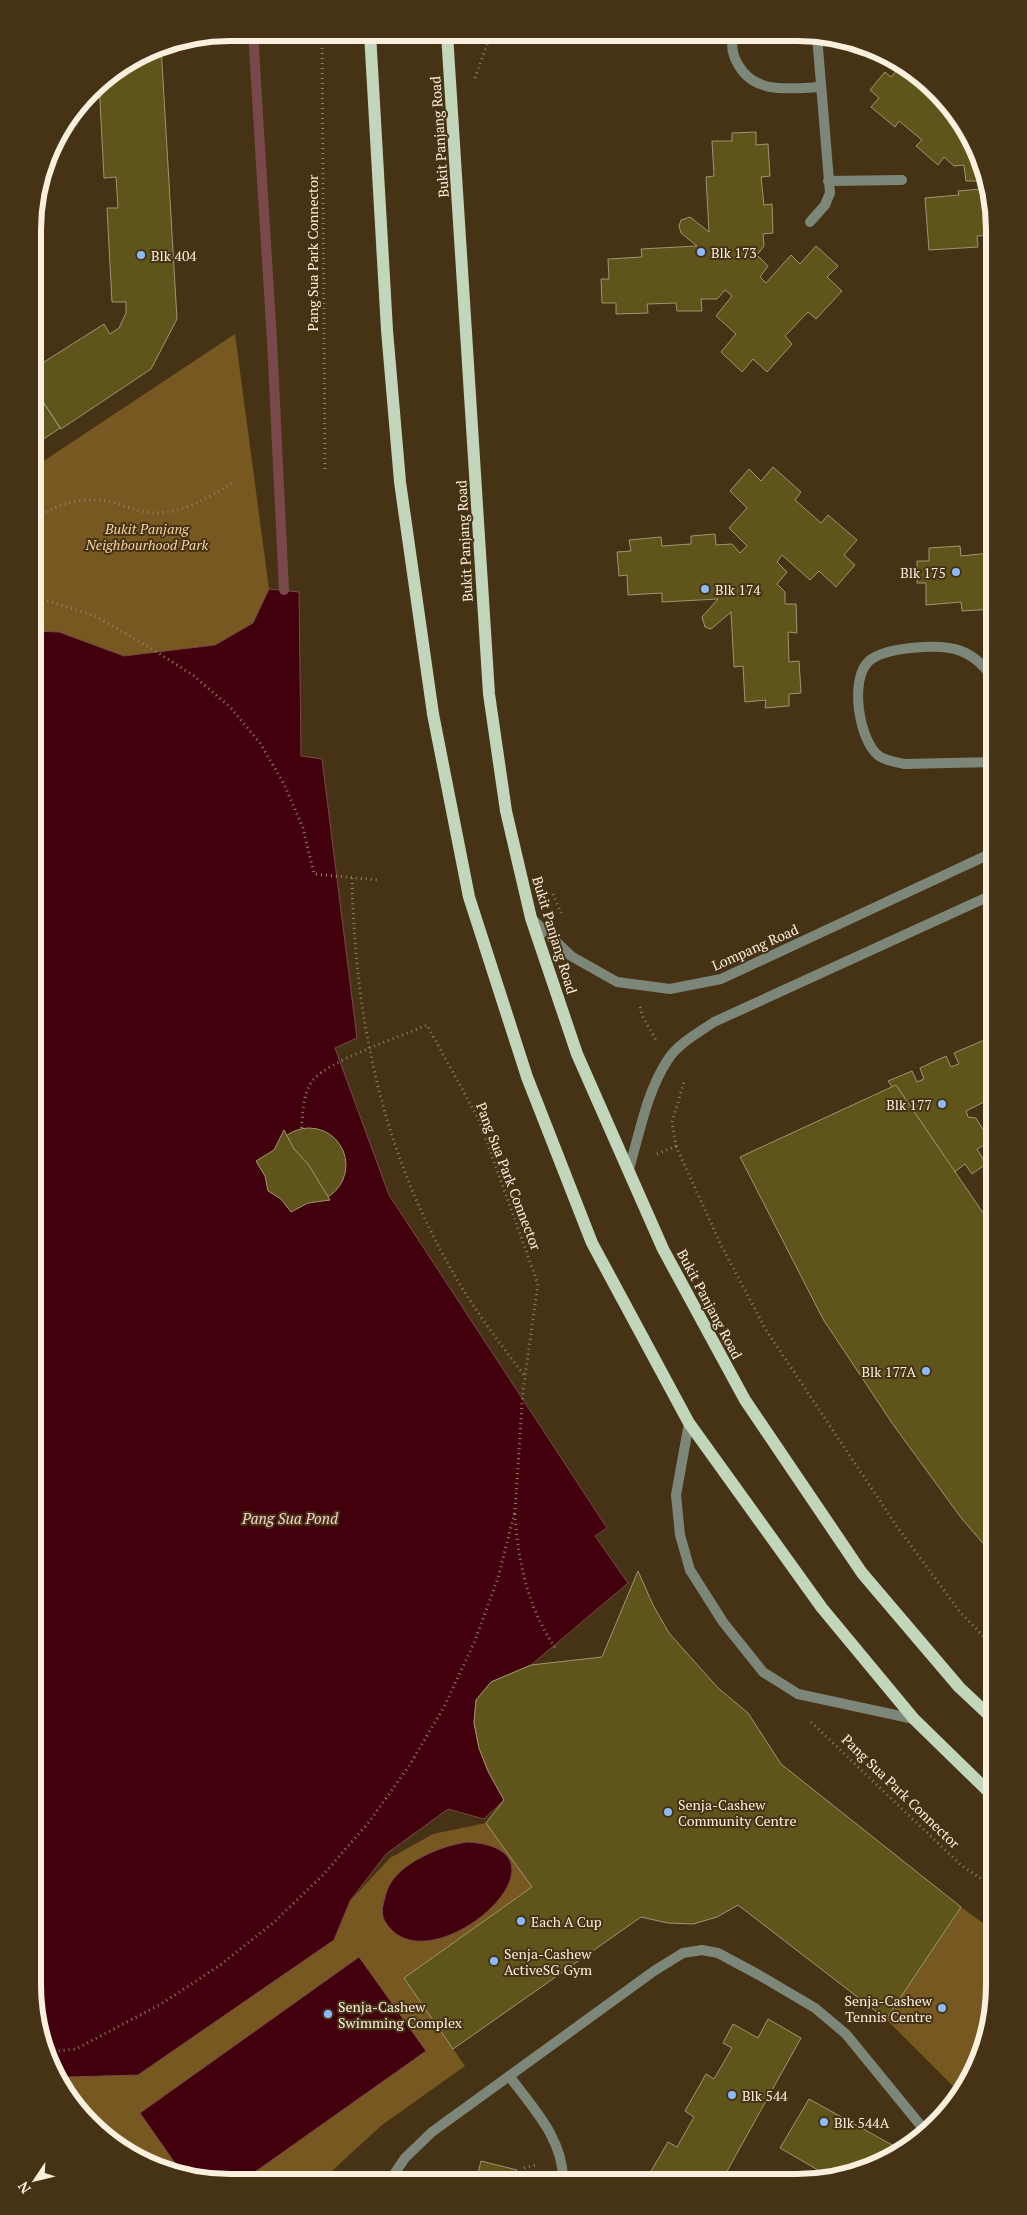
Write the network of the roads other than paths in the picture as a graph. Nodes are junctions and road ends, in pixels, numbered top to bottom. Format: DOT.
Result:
graph roads {
  1 [pos="370,41"];
  2 [pos="447,41"];
  3 [pos="733,41"];
  4 [pos="818,43"];
  5 [pos="821,87"];
  6 [pos="902,180"];
  7 [pos="828,181"];
  8 [pos="810,222"];
  9 [pos="986,671"];
  10 [pos="986,762"];
  11 [pos="986,856"];
  12 [pos="986,898"];
  13 [pos="531,918"];
  14 [pos="629,1168"];
  15 [pos="689,1422"];
  16 [pos="986,1712"];
  17 [pos="914,1720"];
  18 [pos="986,1789"];
  19 [pos="510,2077"];
  20 [pos="922,2126"];
  21 [pos="394,2174"];
  22 [pos="564,2174"];
  1 -- 15 [label="main road"];
  2 -- 13 [label="main road, Bukit Panjang Road"];
  3 -- 5 [label="street"];
  4 -- 5 [label="street"];
  5 -- 7 [label="street"];
  6 -- 7 [label="street"];
  7 -- 8 [label="street"];
  9 -- 10 [label="street"];
  11 -- 13 [label="street, Lompang Road"];
  12 -- 14 [label="street"];
  13 -- 14 [label="main road, Bukit Panjang Road"];
  14 -- 16 [label="main road, Bukit Panjang Road"];
  15 -- 17 [label="main road"];
  15 -- 17 [label="street"];
  17 -- 18 [label="main road"];
  19 -- 20 [label="street"];
  19 -- 21 [label="street"];
  19 -- 22 [label="street"];
}
